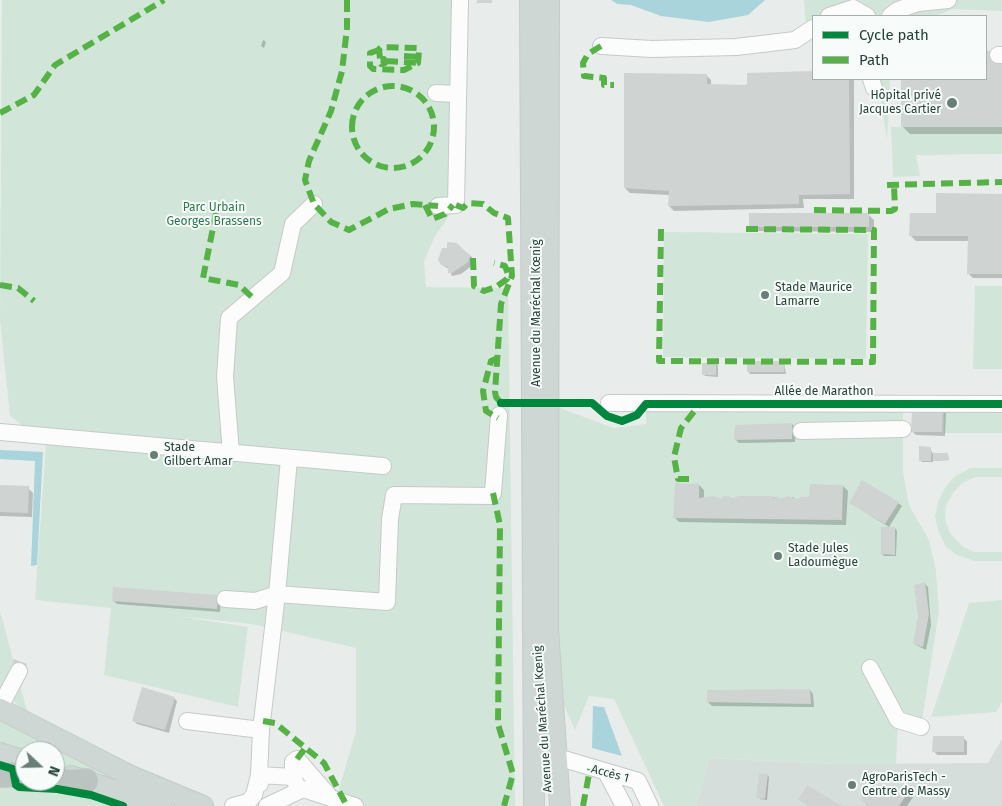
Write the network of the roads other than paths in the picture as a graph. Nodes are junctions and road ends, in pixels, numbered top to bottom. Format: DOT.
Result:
graph roads {
  1 [pos="460,0"];
  2 [pos="523,0"];
  3 [pos="530,0"];
  4 [pos="549,0"];
  5 [pos="948,0"];
  6 [pos="832,15"];
  7 [pos="865,15"];
  8 [pos="891,15"];
  9 [pos="529,25"];
  10 [pos="812,29"];
  11 [pos="601,46"];
  12 [pos="436,92"];
  13 [pos="458,94"];
  14 [pos="314,204"];
  15 [pos="438,206"];
  16 [pos="609,403"];
  17 [pos="1002,404"];
  18 [pos="499,415"];
  19 [pos="903,429"];
  20 [pos="0,432"];
  21 [pos="801,432"];
  22 [pos="231,453"];
  23 [pos="288,459"];
  24 [pos="384,466"];
  25 [pos="277,594"];
  26 [pos="225,599"];
  27 [pos="870,668"];
  28 [pos="19,671"];
  29 [pos="0,708"];
  30 [pos="187,721"];
  31 [pos="921,727"];
  32 [pos="261,730"];
  33 [pos="0,753"];
  34 [pos="557,757"];
  35 [pos="15,758"];
  36 [pos="606,772"];
  37 [pos="15,774"];
  38 [pos="65,774"];
  39 [pos="0,775"];
  40 [pos="259,775"];
  41 [pos="86,781"];
  42 [pos="65,782"];
  43 [pos="296,784"];
  44 [pos="330,797"];
  45 [pos="161,806"];
  46 [pos="203,806"];
  47 [pos="233,806"];
  48 [pos="262,806"];
  49 [pos="267,806"];
  50 [pos="355,806"];
  51 [pos="534,806"];
  52 [pos="560,806"];
  53 [pos="624,806"];
  54 [pos="650,806"];
  1 -- 13 [label="lane"];
  2 -- 9 [label="main road"];
  3 -- 9 [label="main road, Avenue du Maréchal Kœnig"];
  4 -- 34 [label="main road, Avenue du Maréchal Kœnig"];
  5 -- 8 [label="lane"];
  6 -- 7 [label="lane"];
  9 -- 51 [label="main road, Avenue du Maréchal Kœnig"];
  10 -- 11 [label="lane"];
  12 -- 13 [label="lane"];
  13 -- 15 [label="lane"];
  14 -- 22 [label="lane"];
  16 -- 17 [label="lane, Allée de Marathon"];
  18 -- 25 [label="lane"];
  19 -- 21 [label="lane"];
  20 -- 22 [label="lane"];
  22 -- 23 [label="lane"];
  23 -- 24 [label="lane"];
  23 -- 25 [label="lane"];
  25 -- 26 [label="lane"];
  25 -- 32 [label="lane"];
  27 -- 31 [label="lane"];
  28 -- 29 [label="lane"];
  29 -- 46 [label="main road"];
  30 -- 32 [label="lane"];
  32 -- 40 [label="lane"];
  33 -- 35 [label="main road"];
  34 -- 36 [label="lane, Accès 1"];
  34 -- 52 [label="main road, Avenue du Maréchal Kœnig"];
  36 -- 53 [label="lane"];
  36 -- 54 [label="lane, Accès 1"];
  37 -- 39 [label="highway"];
  38 -- 41 [label="main road"];
  40 -- 43 [label="lane"];
  40 -- 47 [label="lane"];
  40 -- 48 [label="lane"];
  41 -- 42 [label="highway"];
  41 -- 45 [label="main road"];
  43 -- 44 [label="lane"];
  43 -- 44 [label="lane"];
  43 -- 49 [label="lane"];
  44 -- 50 [label="lane"];
}
